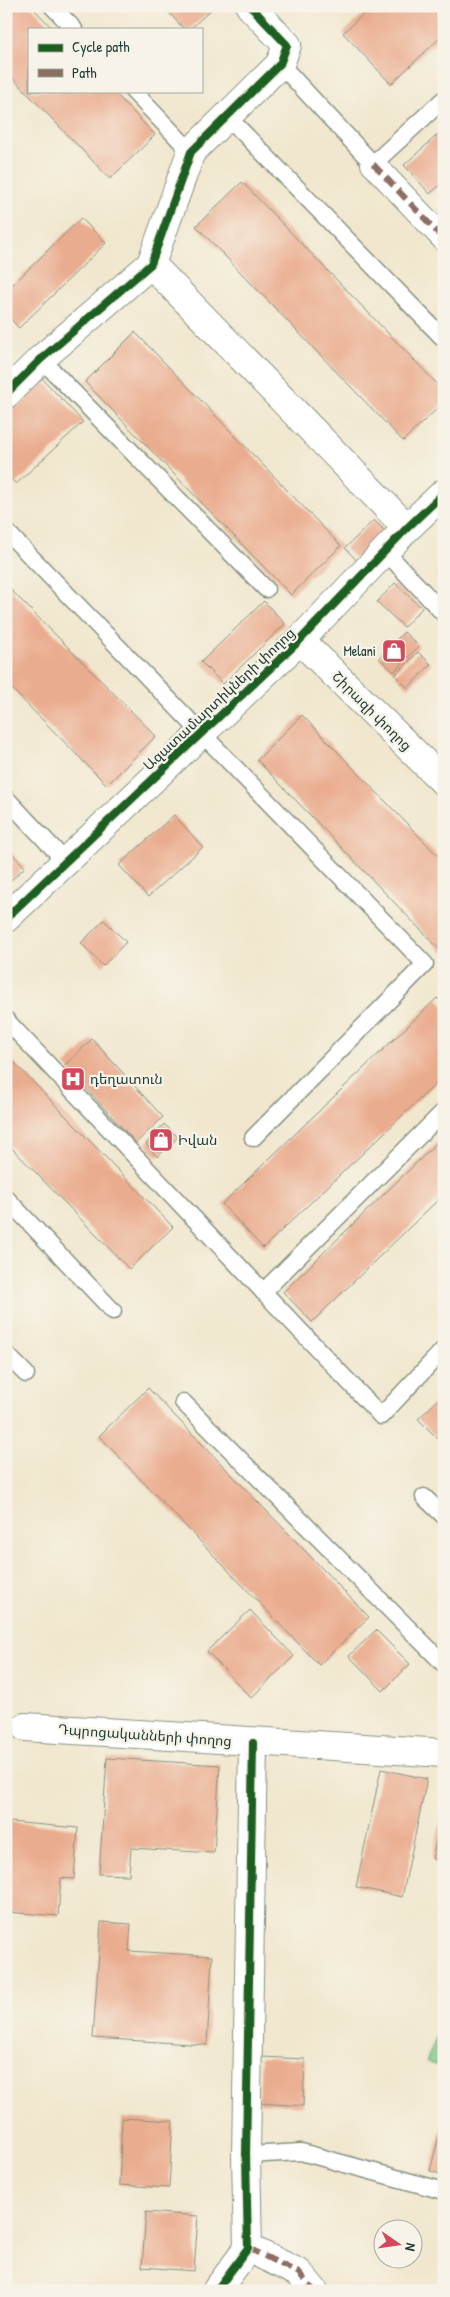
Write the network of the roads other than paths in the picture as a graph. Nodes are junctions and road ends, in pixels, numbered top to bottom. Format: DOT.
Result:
graph roads {
  1 [pos="52,6"];
  2 [pos="250,6"];
  3 [pos="73,28"];
  4 [pos="280,64"];
  5 [pos="134,92"];
  6 [pos="444,99"];
  7 [pos="227,116"];
  8 [pos="191,152"];
  9 [pos="374,164"];
  10 [pos="444,238"];
  11 [pos="151,264"];
  12 [pos="444,339"];
  13 [pos="41,359"];
  14 [pos="6,394"];
  15 [pos="444,493"];
  16 [pos="407,528"];
  17 [pos="6,531"];
  18 [pos="385,551"];
  19 [pos="266,589"];
  20 [pos="444,614"];
  21 [pos="300,640"];
  22 [pos="201,732"];
  23 [pos="444,782"];
  24 [pos="6,798"];
  25 [pos="65,861"];
  26 [pos="6,918"];
  27 [pos="6,1020"];
  28 [pos="444,1111"];
  29 [pos="252,1138"];
  30 [pos="6,1198"];
  31 [pos="263,1292"];
  32 [pos="113,1311"];
  33 [pos="444,1349"];
  34 [pos="6,1354"];
  35 [pos="26,1374"];
  36 [pos="182,1402"];
  37 [pos="424,1497"];
  38 [pos="444,1516"];
  39 [pos="444,1664"];
  40 [pos="25,1727"];
  41 [pos="254,1743"];
  42 [pos="444,1753"];
  43 [pos="246,2155"];
  44 [pos="444,2191"];
  45 [pos="248,2248"];
  46 [pos="216,2291"];
  47 [pos="314,2291"];
  1 -- 3 [label="lane"];
  2 -- 4 [label="street"];
  4 -- 7 [label="street"];
  4 -- 9 [label="lane"];
  5 -- 8 [label="lane"];
  6 -- 9 [label="lane"];
  7 -- 8 [label="street"];
  7 -- 12 [label="lane"];
  8 -- 11 [label="street"];
  9 -- 10 [label="street"];
  11 -- 13 [label="street"];
  11 -- 16 [label="street"];
  13 -- 14 [label="street"];
  13 -- 19 [label="lane"];
  15 -- 16 [label="street, Ազատամարտիկների փողոց"];
  16 -- 18 [label="street, Ազատամարտիկների փողոց"];
  17 -- 22 [label="lane"];
  18 -- 20 [label="lane"];
  18 -- 21 [label="street, Ազատամարտիկների փողոց"];
  21 -- 22 [label="street, Ազատամարտիկների փողոց"];
  21 -- 23 [label="street, Շիրազի փողոց"];
  22 -- 25 [label="street, Ազատամարտիկների փողոց"];
  22 -- 29 [label="lane"];
  24 -- 25 [label="lane"];
  25 -- 26 [label="street, Ազատամարտիկների փողոց"];
  27 -- 31 [label="lane"];
  28 -- 31 [label="lane"];
  30 -- 32 [label="lane"];
  31 -- 33 [label="lane"];
  34 -- 35 [label="lane"];
  36 -- 39 [label="lane"];
  37 -- 38 [label="lane"];
  40 -- 41 [label="street, Դպրոցականների փողոց"];
  41 -- 42 [label="street, Դպրոցականների փողոց"];
  41 -- 43 [label="street"];
  43 -- 44 [label="lane"];
  43 -- 45 [label="street"];
  45 -- 46 [label="street"];
  45 -- 47 [label="street"];
}
